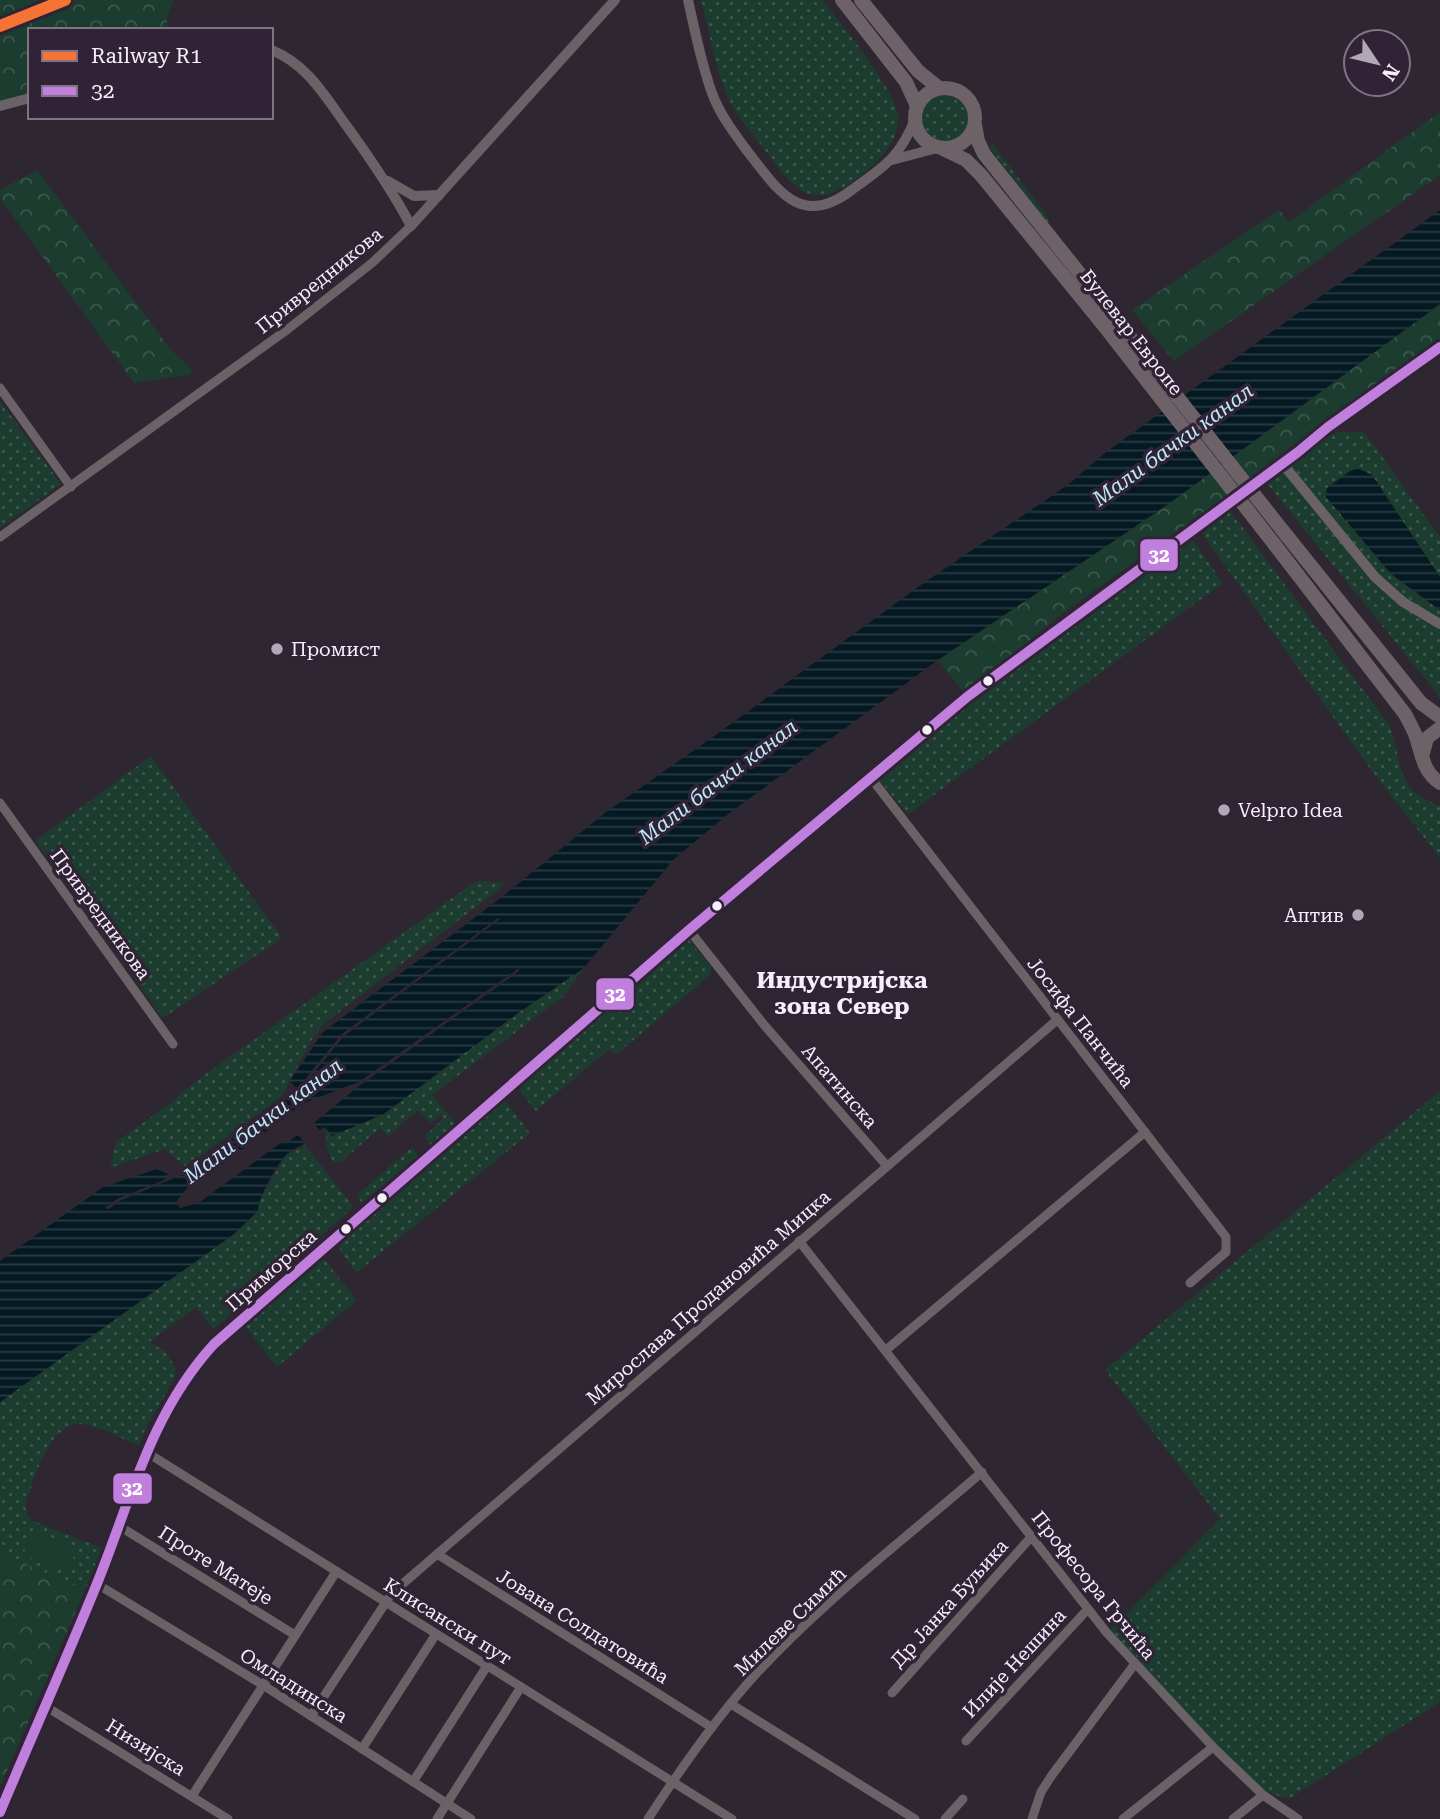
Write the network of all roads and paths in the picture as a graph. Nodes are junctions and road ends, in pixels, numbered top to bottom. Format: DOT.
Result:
graph roads {
  1 [pos="615,0"];
  2 [pos="688,0"];
  3 [pos="842,0"];
  4 [pos="861,0"];
  5 [pos="273,51"];
  6 [pos="939,88"];
  7 [pos="28,99"];
  8 [pos="0,106"];
  9 [pos="916,113"];
  10 [pos="975,125"];
  11 [pos="940,148"];
  12 [pos="892,160"];
  13 [pos="386,180"];
  14 [pos="439,195"];
  15 [pos="411,226"];
  16 [pos="1107,318"];
  17 [pos="1440,346"];
  18 [pos="0,388"];
  19 [pos="1282,463"];
  20 [pos="71,486"];
  21 [pos="0,537"];
  22 [pos="1281,540"];
  23 [pos="1440,624"];
  24 [pos="1440,717"];
  25 [pos="1440,727"];
  26 [pos="1422,758"];
  27 [pos="871,778"];
  28 [pos="1440,783"];
  29 [pos="0,803"];
  30 [pos="689,930"];
  31 [pos="1057,1020"];
  32 [pos="173,1044"];
  33 [pos="1145,1132"];
  34 [pos="887,1166"];
  35 [pos="799,1241"];
  36 [pos="1190,1283"];
  37 [pos="886,1350"];
  38 [pos="146,1452"];
  39 [pos="982,1472"];
  40 [pos="119,1526"];
  41 [pos="1032,1536"];
  42 [pos="437,1554"];
  43 [pos="337,1572"];
  44 [pos="97,1584"];
  45 [pos="386,1602"];
  46 [pos="1088,1609"];
  47 [pos="436,1634"];
  48 [pos="295,1635"];
  49 [pos="1134,1665"];
  50 [pos="487,1666"];
  51 [pos="263,1685"];
  52 [pos="521,1688"];
  53 [pos="892,1693"];
  54 [pos="731,1704"];
  55 [pos="46,1706"];
  56 [pos="311,1716"];
  57 [pos="711,1727"];
  58 [pos="966,1741"];
  59 [pos="1213,1747"];
  60 [pos="362,1749"];
  61 [pos="413,1782"];
  62 [pos="672,1782"];
  63 [pos="192,1796"];
  64 [pos="1264,1796"];
  65 [pos="963,1799"];
  66 [pos="446,1804"];
  67 [pos="0,1811"];
  68 [pos="228,1819"];
  69 [pos="437,1819"];
  70 [pos="471,1819"];
  71 [pos="648,1819"];
  72 [pos="732,1819"];
  73 [pos="915,1819"];
  74 [pos="945,1819"];
  75 [pos="1032,1819"];
  76 [pos="1123,1819"];
  77 [pos="1233,1819"];
  78 [pos="1298,1819"];
  1 -- 14 [label="street, Привредникова"];
  2 -- 12 [label="street"];
  3 -- 9 [label="main road, Булевар Европе"];
  4 -- 6 [label="main road, Булевар Европе"];
  5 -- 13 [label="street"];
  6 -- 9 [label="main road"];
  6 -- 10 [label="main road, Булевар Европе"];
  7 -- 8 [label="street"];
  9 -- 11 [label="main road, Булевар Европе"];
  9 -- 12 [label="street"];
  10 -- 11 [label="main road"];
  10 -- 16 [label="main road, Булевар Европе"];
  11 -- 12 [label="street"];
  11 -- 16 [label="main road, Булевар Европе"];
  13 -- 14 [label="street"];
  13 -- 15 [label="street"];
  14 -- 15 [label="street, Привредникова"];
  15 -- 20 [label="street, Привредникова"];
  16 -- 22 [label="main road, Булевар Европе, bridge"];
  17 -- 19 [label="street, Приморска"];
  18 -- 20 [label="street"];
  19 -- 23 [label="street"];
  19 -- 27 [label="street, Приморска"];
  20 -- 21 [label="street, Привредникова"];
  22 -- 24 [label="main road, Булевар Европе"];
  22 -- 26 [label="main road, Булевар Европе"];
  25 -- 26 [label="main road"];
  26 -- 28 [label="main road, Булевар Европе"];
  27 -- 30 [label="street, Приморска"];
  27 -- 31 [label="street, Јосифа Панчића"];
  29 -- 32 [label="street, Привредникова"];
  30 -- 34 [label="street, Апатинска"];
  30 -- 38 [label="street, Приморска"];
  31 -- 33 [label="street, Јосифа Панчића"];
  31 -- 34 [label="street, Мирослава Продановића Мицка"];
  33 -- 36 [label="street, Јосифа Панчића"];
  33 -- 37 [label="street"];
  34 -- 35 [label="street, Мирослава Продановића Мицка"];
  35 -- 37 [label="street, Професора Грчића"];
  35 -- 42 [label="street, Мирослава Продановића Мицка"];
  37 -- 39 [label="street, Професора Грчића"];
  38 -- 40 [label="street, Приморска"];
  38 -- 43 [label="street, Клисански пут"];
  39 -- 41 [label="street, Професора Грчића"];
  39 -- 54 [label="street, Милеве Симић"];
  40 -- 44 [label="street, Приморска"];
  40 -- 48 [label="street, Проте Матеје"];
  41 -- 46 [label="street, Професора Грчића"];
  41 -- 53 [label="street, Др Јанка Буљика"];
  42 -- 45 [label="street, Мирослава Продановића Мицка"];
  42 -- 57 [label="street, Јована Солдатовића"];
  43 -- 45 [label="street, Клисански пут"];
  43 -- 48 [label="street"];
  44 -- 51 [label="street, Омладинска"];
  44 -- 55 [label="street, Приморска"];
  45 -- 47 [label="street, Клисански пут"];
  45 -- 56 [label="street, Мирослава Продановића Мицка"];
  46 -- 49 [label="street, Професора Грчића"];
  46 -- 58 [label="street, Илије Нешина"];
  47 -- 50 [label="street, Клисански пут"];
  47 -- 60 [label="street"];
  48 -- 51 [label="street"];
  49 -- 59 [label="street, Професора Грчића"];
  49 -- 75 [label="street"];
  50 -- 52 [label="street, Клисански пут"];
  50 -- 61 [label="street"];
  51 -- 56 [label="street, Омладинска"];
  51 -- 63 [label="street"];
  52 -- 62 [label="street, Клисански пут"];
  52 -- 66 [label="street"];
  54 -- 57 [label="street, Милеве Симић"];
  54 -- 73 [label="street"];
  55 -- 63 [label="street, Низијска"];
  55 -- 67 [label="street, Приморска"];
  56 -- 60 [label="street, Омладинска"];
  57 -- 62 [label="street, Милеве Симић"];
  59 -- 64 [label="street, Професора Грчића"];
  59 -- 76 [label="street"];
  60 -- 61 [label="street, Омладинска"];
  61 -- 66 [label="street, Омладинска"];
  62 -- 71 [label="street, Милеве Симић"];
  62 -- 72 [label="street, Клисански пут"];
  63 -- 68 [label="street, Низијска"];
  64 -- 77 [label="street"];
  64 -- 78 [label="street, Професора Грчића"];
  65 -- 74 [label="street"];
  66 -- 69 [label="street"];
  66 -- 70 [label="street, Омладинска"];
}
